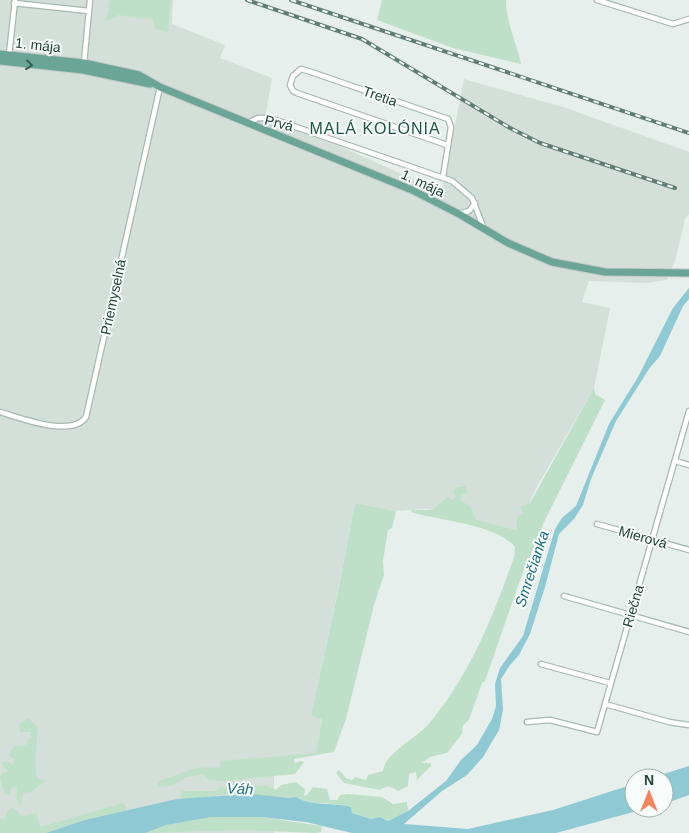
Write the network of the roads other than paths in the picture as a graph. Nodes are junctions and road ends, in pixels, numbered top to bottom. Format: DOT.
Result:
graph roads {
  1 [pos="48,0"];
  2 [pos="90,0"];
  3 [pos="598,0"];
  4 [pos="15,2"];
  5 [pos="47,7"];
  6 [pos="89,11"];
  7 [pos="689,19"];
  8 [pos="0,54"];
  9 [pos="9,55"];
  10 [pos="0,61"];
  11 [pos="83,67"];
  12 [pos="160,87"];
  13 [pos="248,123"];
  14 [pos="448,145"];
  15 [pos="443,177"];
  16 [pos="475,203"];
  17 [pos="459,214"];
  18 [pos="485,230"];
  19 [pos="689,273"];
  20 [pos="689,411"];
  21 [pos="0,412"];
  22 [pos="675,461"];
  23 [pos="689,466"];
  24 [pos="597,524"];
  25 [pos="652,540"];
  26 [pos="689,550"];
  27 [pos="564,596"];
  28 [pos="630,616"];
  29 [pos="689,632"];
  30 [pos="541,664"];
  31 [pos="610,683"];
  32 [pos="605,704"];
  33 [pos="527,722"];
  34 [pos="689,725"];
  1 -- 5 [label="street"];
  2 -- 6 [label="street"];
  3 -- 7 [label="street"];
  4 -- 5 [label="street"];
  4 -- 9 [label="street"];
  5 -- 6 [label="street"];
  6 -- 11 [label="street"];
  8 -- 9 [label="main road, 1. mája"];
  9 -- 11 [label="main road, 1. mája"];
  10 -- 11 [label="main road, 1. mája, one-way"];
  11 -- 12 [label="main road, 1. mája"];
  12 -- 13 [label="main road, 1. mája"];
  12 -- 21 [label="street, Priemyselná"];
  13 -- 15 [label="street, Prvá"];
  13 -- 17 [label="main road, 1. mája"];
  14 -- 14 [label="street, Tretia"];
  14 -- 15 [label="street"];
  15 -- 16 [label="street, Prvá"];
  16 -- 17 [label="street"];
  16 -- 18 [label="street, Prvá"];
  17 -- 18 [label="main road, 1. mája"];
  18 -- 19 [label="main road, 1. mája"];
  20 -- 22 [label="street, Riečna"];
  22 -- 23 [label="street"];
  22 -- 25 [label="street, Riečna"];
  24 -- 25 [label="street, Mierová"];
  25 -- 26 [label="street, Mierová"];
  25 -- 28 [label="street, Riečna"];
  27 -- 28 [label="street"];
  28 -- 29 [label="street"];
  28 -- 31 [label="street, Riečna"];
  30 -- 31 [label="street"];
  31 -- 32 [label="street, Riečna"];
  32 -- 33 [label="street, Riečna"];
  32 -- 34 [label="street"];
}
